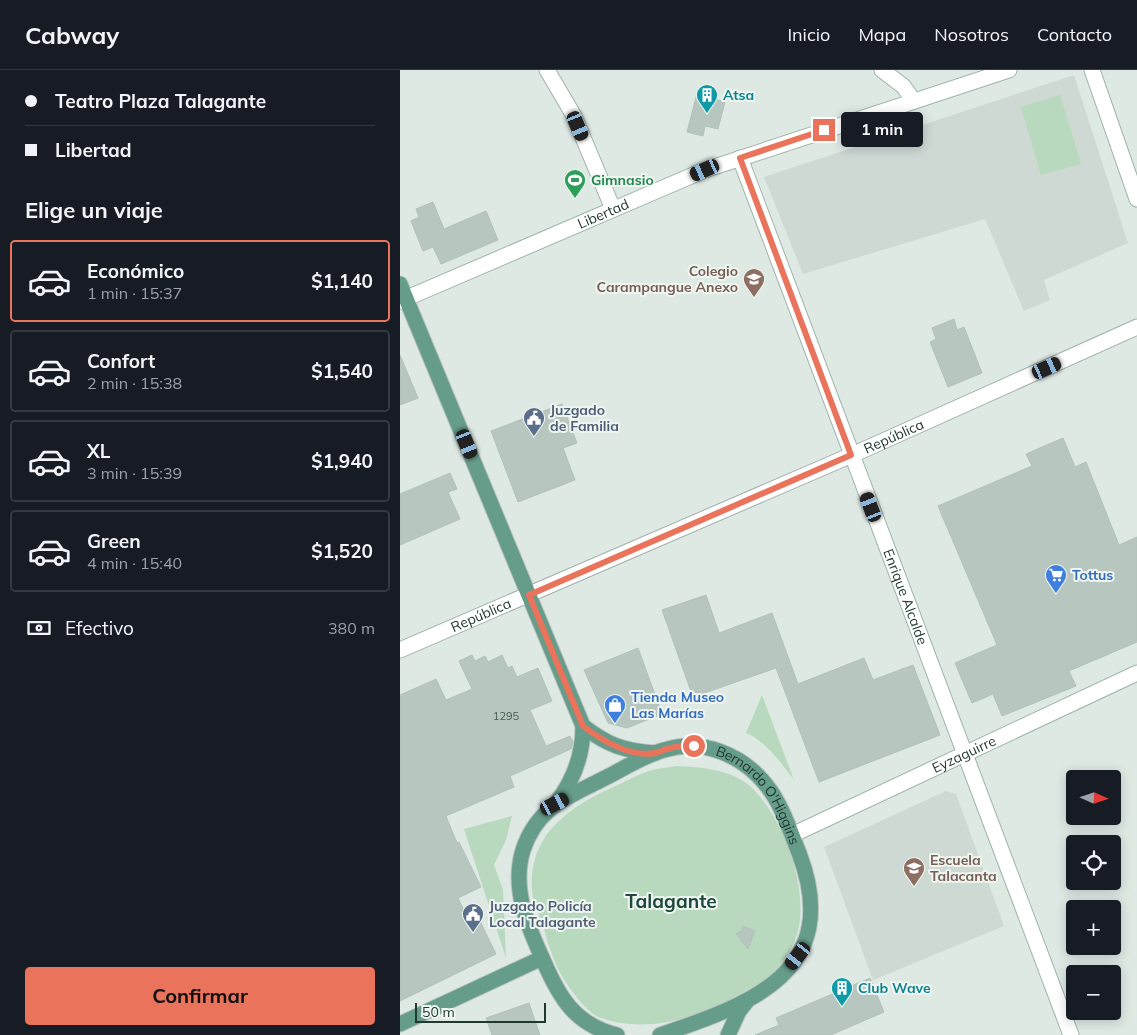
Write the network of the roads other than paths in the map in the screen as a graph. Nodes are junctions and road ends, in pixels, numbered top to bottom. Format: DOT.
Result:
graph roads {
  1 [pos="546,70"];
  2 [pos="1009,70"];
  3 [pos="1092,70"];
  4 [pos="887,71"];
  5 [pos="914,101"];
  6 [pos="740,158"];
  7 [pos="1131,164"];
  8 [pos="1137,199"];
  9 [pos="613,209"];
  10 [pos="402,294"];
  11 [pos="1137,328"];
  12 [pos="851,455"];
  13 [pos="529,595"];
  14 [pos="400,650"];
  15 [pos="1137,673"];
  16 [pos="583,726"];
  17 [pos="655,753"];
  18 [pos="965,754"];
  19 [pos="555,804"];
  20 [pos="792,835"];
  21 [pos="542,958"];
  22 [pos="747,1001"];
  23 [pos="400,1024"];
  24 [pos="617,1035"];
  25 [pos="660,1035"];
  26 [pos="728,1035"];
  27 [pos="1071,1035"];
  1 -- 9 [label="street"];
  2 -- 5 [label="street, Libertad"];
  3 -- 7 [label="street"];
  4 -- 5 [label="street"];
  5 -- 6 [label="street, Libertad"];
  6 -- 9 [label="street, Libertad"];
  6 -- 12 [label="street, Enrique Alcalde"];
  7 -- 8 [label="street"];
  9 -- 10 [label="street, Libertad"];
  10 -- 13 [label="main road"];
  11 -- 12 [label="street, República"];
  12 -- 13 [label="street, República"];
  12 -- 18 [label="street, Enrique Alcalde"];
  13 -- 14 [label="street, República"];
  13 -- 16 [label="main road"];
  15 -- 18 [label="street, Eyzaguirre"];
  16 -- 17 [label="main road"];
  16 -- 19 [label="main road"];
  17 -- 19 [label="main road, Bernardo O'Higgins"];
  17 -- 20 [label="main road, Bernardo O'Higgins"];
  18 -- 20 [label="street, Eyzaguirre"];
  18 -- 27 [label="street, Enrique Alcalde"];
  19 -- 21 [label="main road, Bernardo O'Higgins"];
  20 -- 22 [label="main road, Bernardo O'Higgins"];
  21 -- 23 [label="main road"];
  21 -- 24 [label="main road, Bernardo O'Higgins"];
  22 -- 25 [label="main road, Bernardo O'Higgins"];
  22 -- 26 [label="main road"];
}
